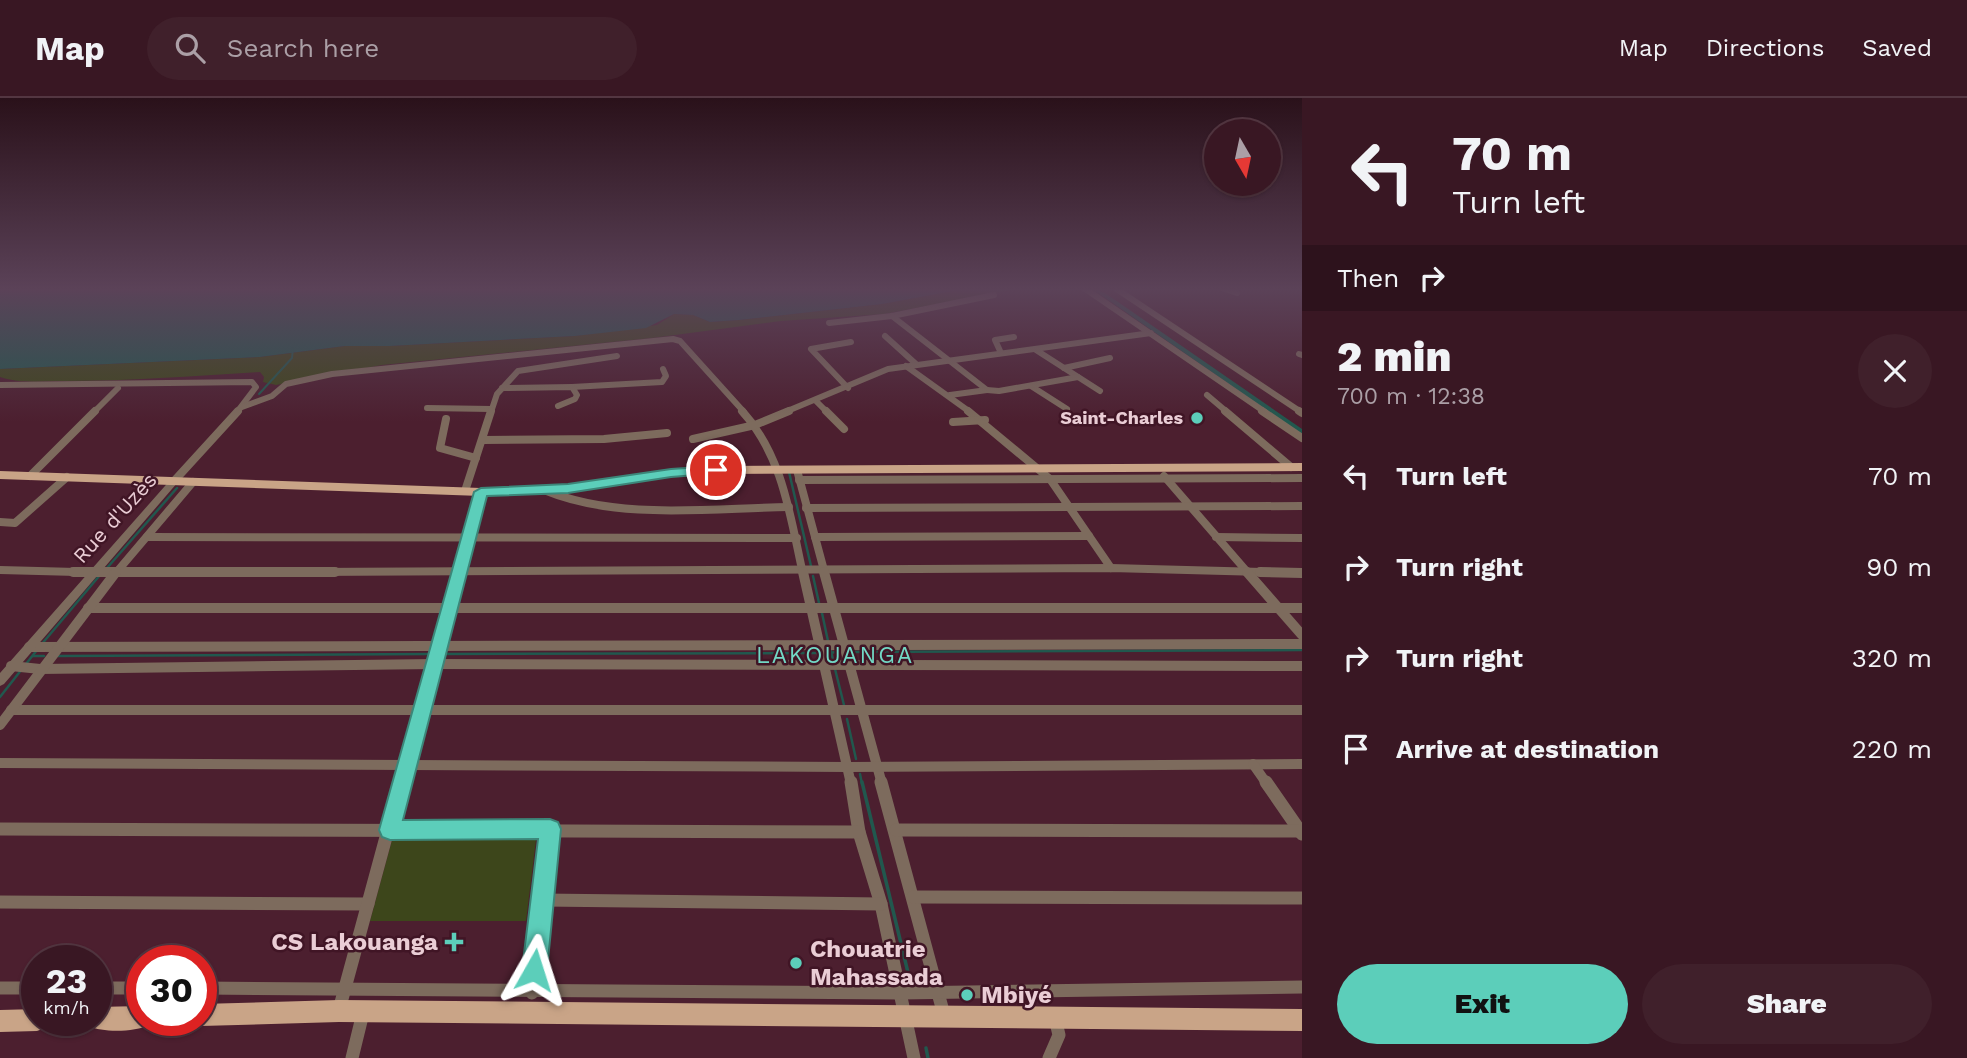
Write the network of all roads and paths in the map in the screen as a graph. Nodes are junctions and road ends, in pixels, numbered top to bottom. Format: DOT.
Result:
graph roads {
  1 [pos="913,333"];
  2 [pos="1151,333"];
  3 [pos="1183,333"];
  4 [pos="885,337"];
  5 [pos="1014,337"];
  6 [pos="851,342"];
  7 [pos="1035,350"];
  8 [pos="1001,354"];
  9 [pos="617,356"];
  10 [pos="1110,358"];
  11 [pos="948,361"];
  12 [pos="916,364"];
  13 [pos="906,366"];
  14 [pos="1064,368"];
  15 [pos="663,369"];
  16 [pos="1078,377"];
  17 [pos="0,385"];
  18 [pos="1031,386"];
  19 [pos="572,387"];
  20 [pos="118,388"];
  21 [pos="502,388"];
  22 [pos="848,388"];
  23 [pos="987,390"];
  24 [pos="1100,391"];
  25 [pos="950,395"];
  26 [pos="1207,395"];
  27 [pos="816,401"];
  28 [pos="558,406"];
  29 [pos="242,407"];
  30 [pos="427,408"];
  31 [pos="491,409"];
  32 [pos="1067,410"];
  33 [pos="1302,412"];
  34 [pos="446,419"];
  35 [pos="985,420"];
  36 [pos="953,422"];
  37 [pos="755,425"];
  38 [pos="844,429"];
  39 [pos="667,433"];
  40 [pos="1302,438"];
  41 [pos="693,439"];
  42 [pos="483,440"];
  43 [pos="476,458"];
  44 [pos="1296,467"];
  45 [pos="1039,468"];
  46 [pos="1156,468"];
  47 [pos="779,470"];
  48 [pos="0,475"];
  49 [pos="798,475"];
  50 [pos="30,476"];
  51 [pos="67,477"];
  52 [pos="1166,478"];
  53 [pos="1302,478"];
  54 [pos="1050,479"];
  55 [pos="175,481"];
  56 [pos="192,482"];
  57 [pos="544,490"];
  58 [pos="465,491"];
  59 [pos="481,492"];
  60 [pos="1067,505"];
  61 [pos="1191,506"];
  62 [pos="1302,506"];
  63 [pos="789,508"];
  64 [pos="806,508"];
  65 [pos="0,522"];
  66 [pos="469,535"];
  67 [pos="1088,536"];
  68 [pos="146,537"];
  69 [pos="815,537"];
  70 [pos="1216,537"];
  71 [pos="797,538"];
  72 [pos="1302,538"];
  73 [pos="1111,568"];
  74 [pos="0,570"];
  75 [pos="460,570"];
  76 [pos="804,571"];
  77 [pos="824,571"];
  78 [pos="92,573"];
  79 [pos="115,573"];
  80 [pos="1247,573"];
  81 [pos="1302,573"];
  82 [pos="449,606"];
  83 [pos="89,608"];
  84 [pos="812,608"];
  85 [pos="834,608"];
  86 [pos="1278,608"];
  87 [pos="1302,608"];
  88 [pos="1302,635"];
  89 [pos="1302,644"];
  90 [pos="29,647"];
  91 [pos="57,647"];
  92 [pos="438,647"];
  93 [pos="820,647"];
  94 [pos="843,647"];
  95 [pos="434,664"];
  96 [pos="825,665"];
  97 [pos="849,665"];
  98 [pos="12,666"];
  99 [pos="1302,666"];
  100 [pos="40,668"];
  101 [pos="0,681"];
  102 [pos="11,710"];
  103 [pos="1302,710"];
  104 [pos="421,711"];
  105 [pos="835,712"];
  106 [pos="864,712"];
  107 [pos="0,725"];
  108 [pos="0,763"];
  109 [pos="409,764"];
  110 [pos="1252,764"];
  111 [pos="1302,764"];
  112 [pos="879,766"];
  113 [pos="848,767"];
  114 [pos="0,829"];
  115 [pos="550,829"];
  116 [pos="390,830"];
  117 [pos="895,830"];
  118 [pos="859,832"];
  119 [pos="1300,833"];
  120 [pos="913,897"];
  121 [pos="1302,898"];
  122 [pos="542,900"];
  123 [pos="0,902"];
  124 [pos="368,904"];
  125 [pos="881,904"];
  126 [pos="1302,987"];
  127 [pos="0,988"];
  128 [pos="21,988"];
  129 [pos="217,989"];
  130 [pos="938,991"];
  131 [pos="532,993"];
  132 [pos="901,993"];
  133 [pos="342,1000"];
  134 [pos="364,1012"];
  135 [pos="217,1013"];
  136 [pos="905,1017"];
  137 [pos="944,1017"];
  138 [pos="1055,1018"];
  139 [pos="21,1020"];
  140 [pos="1302,1020"];
  141 [pos="0,1021"];
  142 [pos="352,1058"];
  143 [pos="915,1058"];
  144 [pos="1049,1058"];
  1 -- 11 [label="street"];
  2 -- 7 [label="street"];
  2 -- 40 [label="street"];
  3 -- 33 [label="street"];
  4 -- 12 [label="street"];
  5 -- 8 [label="street"];
  6 -- 22 [label="street"];
  7 -- 8 [label="street"];
  7 -- 14 [label="street"];
  8 -- 11 [label="street"];
  9 -- 21 [label="street"];
  10 -- 14 [label="street"];
  11 -- 12 [label="street"];
  11 -- 23 [label="street"];
  12 -- 13 [label="street"];
  13 -- 22 [label="street"];
  13 -- 25 [label="street"];
  14 -- 16 [label="street"];
  15 -- 19 [label="street"];
  16 -- 18 [label="street"];
  16 -- 24 [label="street"];
  17 -- 29 [label="street, Rue d'Uzès"];
  18 -- 23 [label="street"];
  18 -- 32 [label="street"];
  19 -- 21 [label="street"];
  19 -- 28 [label="street"];
  20 -- 50 [label="street"];
  21 -- 31 [label="street"];
  22 -- 27 [label="street"];
  23 -- 25 [label="street"];
  25 -- 35 [label="street"];
  26 -- 44 [label="street"];
  27 -- 37 [label="street"];
  27 -- 38 [label="street"];
  29 -- 37 [label="street"];
  29 -- 55 [label="street, Rue d'Uzès"];
  30 -- 31 [label="street"];
  31 -- 42 [label="street"];
  34 -- 43 [label="street"];
  35 -- 36 [label="street"];
  35 -- 45 [label="street"];
  37 -- 41 [label="street"];
  37 -- 47 [label="street"];
  39 -- 42 [label="street"];
  42 -- 43 [label="street"];
  43 -- 58 [label="street"];
  44 -- 46 [label="main road"];
  45 -- 46 [label="main road"];
  45 -- 49 [label="main road"];
  45 -- 54 [label="street"];
  46 -- 52 [label="street"];
  47 -- 49 [label="main road"];
  47 -- 57 [label="main road"];
  47 -- 63 [label="street"];
  48 -- 50 [label="main road"];
  49 -- 54 [label="street"];
  49 -- 64 [label="street"];
  50 -- 51 [label="main road"];
  51 -- 55 [label="main road"];
  51 -- 65 [label="street"];
  52 -- 53 [label="street"];
  52 -- 54 [label="street"];
  52 -- 61 [label="street"];
  54 -- 60 [label="street"];
  55 -- 56 [label="main road"];
  55 -- 78 [label="street, Rue d'Uzès"];
  56 -- 58 [label="main road"];
  56 -- 68 [label="street"];
  57 -- 59 [label="main road"];
  57 -- 63 [label="street"];
  58 -- 59 [label="main road"];
  59 -- 66 [label="street"];
  60 -- 61 [label="street"];
  60 -- 64 [label="street"];
  60 -- 67 [label="street"];
  61 -- 62 [label="street"];
  61 -- 70 [label="street"];
  63 -- 71 [label="street"];
  64 -- 69 [label="street"];
  66 -- 68 [label="street"];
  66 -- 71 [label="street"];
  66 -- 75 [label="street"];
  67 -- 69 [label="street"];
  67 -- 73 [label="street"];
  68 -- 79 [label="street"];
  69 -- 77 [label="street"];
  70 -- 72 [label="street"];
  70 -- 80 [label="street"];
  71 -- 76 [label="street"];
  73 -- 77 [label="street"];
  73 -- 80 [label="street"];
  74 -- 78 [label="street"];
  75 -- 76 [label="street"];
  75 -- 79 [label="street"];
  75 -- 82 [label="street"];
  76 -- 77 [label="street"];
  76 -- 84 [label="street"];
  77 -- 85 [label="street"];
  78 -- 79 [label="street"];
  78 -- 90 [label="street, Rue d'Uzès"];
  79 -- 83 [label="street"];
  80 -- 81 [label="street"];
  80 -- 86 [label="street"];
  82 -- 83 [label="street"];
  82 -- 84 [label="street"];
  82 -- 92 [label="street"];
  83 -- 91 [label="street"];
  84 -- 85 [label="street"];
  84 -- 93 [label="street"];
  85 -- 86 [label="street"];
  85 -- 94 [label="street"];
  86 -- 87 [label="street"];
  86 -- 88 [label="street"];
  89 -- 94 [label="street"];
  90 -- 91 [label="street"];
  90 -- 98 [label="street, Rue d'Uzès"];
  91 -- 92 [label="street"];
  91 -- 100 [label="street"];
  92 -- 93 [label="street"];
  92 -- 95 [label="street"];
  93 -- 94 [label="street"];
  93 -- 96 [label="street"];
  94 -- 97 [label="street"];
  95 -- 96 [label="street"];
  95 -- 100 [label="street"];
  95 -- 104 [label="street"];
  96 -- 97 [label="street"];
  96 -- 105 [label="street"];
  97 -- 99 [label="street"];
  97 -- 106 [label="street"];
  98 -- 100 [label="street"];
  98 -- 101 [label="street, Rue d'Uzès"];
  100 -- 102 [label="street"];
  102 -- 104 [label="street"];
  102 -- 107 [label="street"];
  103 -- 106 [label="street"];
  104 -- 105 [label="street"];
  104 -- 109 [label="street"];
  105 -- 106 [label="street"];
  105 -- 113 [label="street"];
  106 -- 112 [label="street"];
  108 -- 109 [label="street"];
  109 -- 113 [label="street"];
  109 -- 116 [label="street"];
  110 -- 111 [label="street"];
  110 -- 112 [label="street"];
  110 -- 119 [label="street"];
  112 -- 113 [label="street"];
  112 -- 117 [label="street"];
  113 -- 118 [label="street"];
  114 -- 116 [label="street"];
  115 -- 116 [label="street"];
  115 -- 118 [label="street"];
  115 -- 122 [label="street"];
  116 -- 124 [label="street"];
  117 -- 119 [label="street"];
  117 -- 120 [label="street"];
  118 -- 125 [label="street"];
  120 -- 121 [label="street"];
  120 -- 130 [label="street"];
  122 -- 125 [label="street"];
  122 -- 131 [label="street"];
  123 -- 124 [label="street"];
  124 -- 133 [label="street"];
  125 -- 132 [label="street"];
  126 -- 130 [label="street"];
  127 -- 128 [label="street"];
  129 -- 133 [label="street"];
  130 -- 132 [label="street"];
  130 -- 137 [label="street"];
  131 -- 132 [label="street"];
  131 -- 133 [label="street"];
  132 -- 136 [label="street"];
  133 -- 134 [label="main road"];
  133 -- 135 [label="main road"];
  134 -- 136 [label="main road"];
  134 -- 142 [label="street"];
  136 -- 137 [label="main road"];
  136 -- 143 [label="street"];
  137 -- 138 [label="main road"];
  138 -- 140 [label="main road"];
  138 -- 144 [label="street"];
  139 -- 141 [label="main road"];
}
